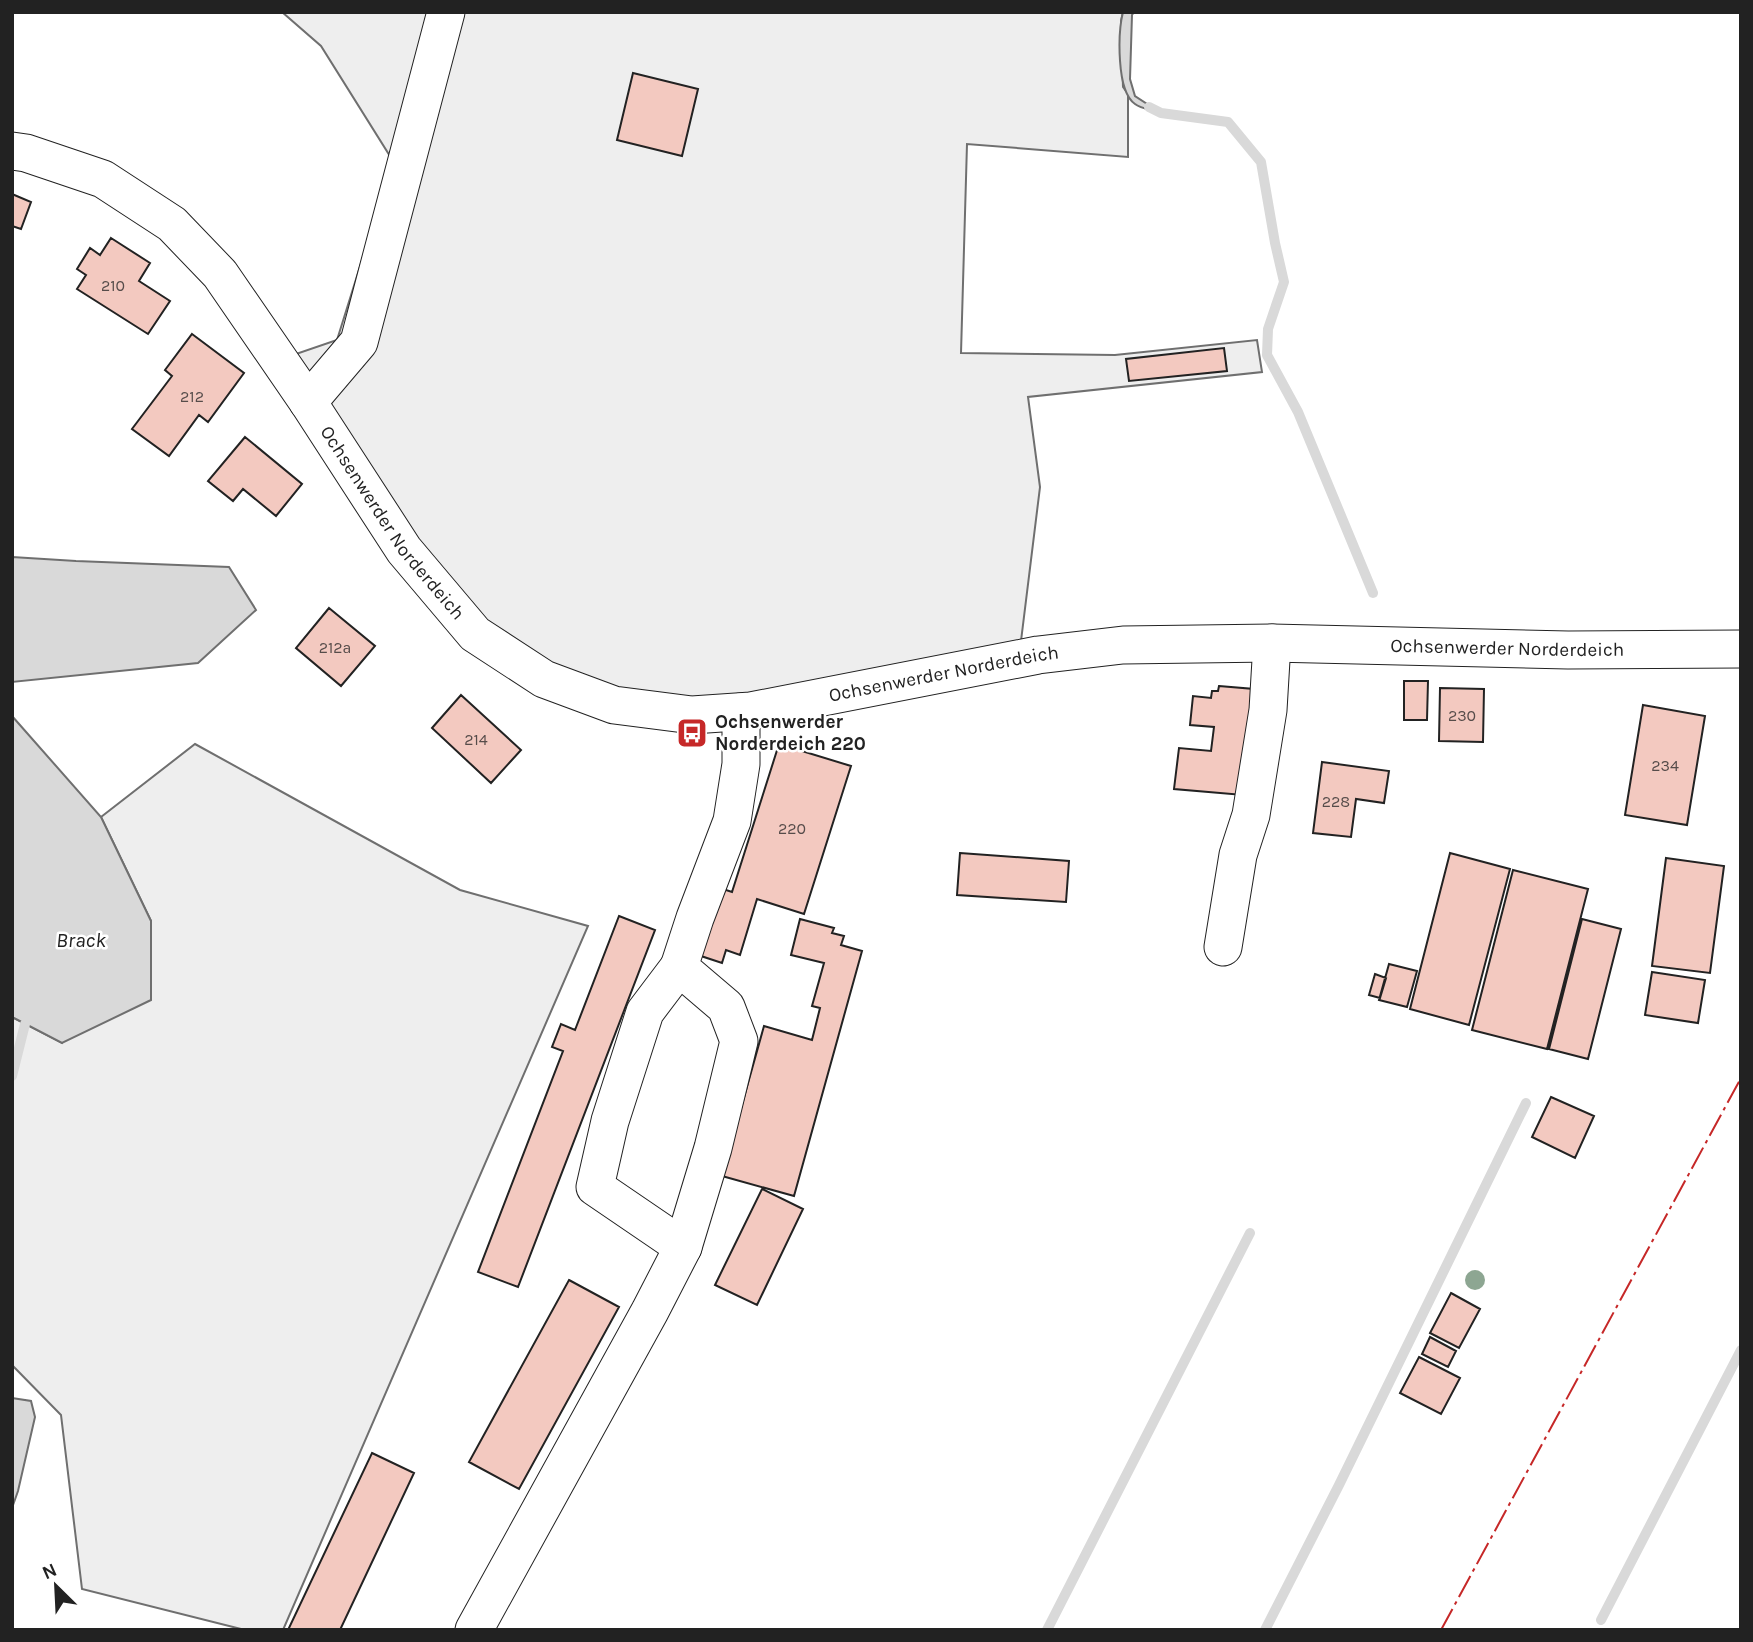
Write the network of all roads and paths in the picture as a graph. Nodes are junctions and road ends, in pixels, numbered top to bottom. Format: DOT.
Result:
graph roads {
  1 [pos="446,12"];
  2 [pos="12,151"];
  3 [pos="309,402"];
  4 [pos="1272,643"];
  5 [pos="1741,649"];
  6 [pos="741,712"];
  7 [pos="1223,947"];
  8 [pos="679,967"];
  9 [pos="683,1247"];
  10 [pos="474,1630"];
  1 -- 3 [label="street"];
  2 -- 3 [label="street, Ochsenwerder Norderdeich"];
  3 -- 6 [label="street, Ochsenwerder Norderdeich"];
  4 -- 5 [label="street, Ochsenwerder Norderdeich"];
  4 -- 6 [label="street, Ochsenwerder Norderdeich"];
  4 -- 7 [label="street"];
  6 -- 8 [label="street"];
  8 -- 9 [label="street"];
  8 -- 9 [label="street"];
  9 -- 10 [label="street"];
}
